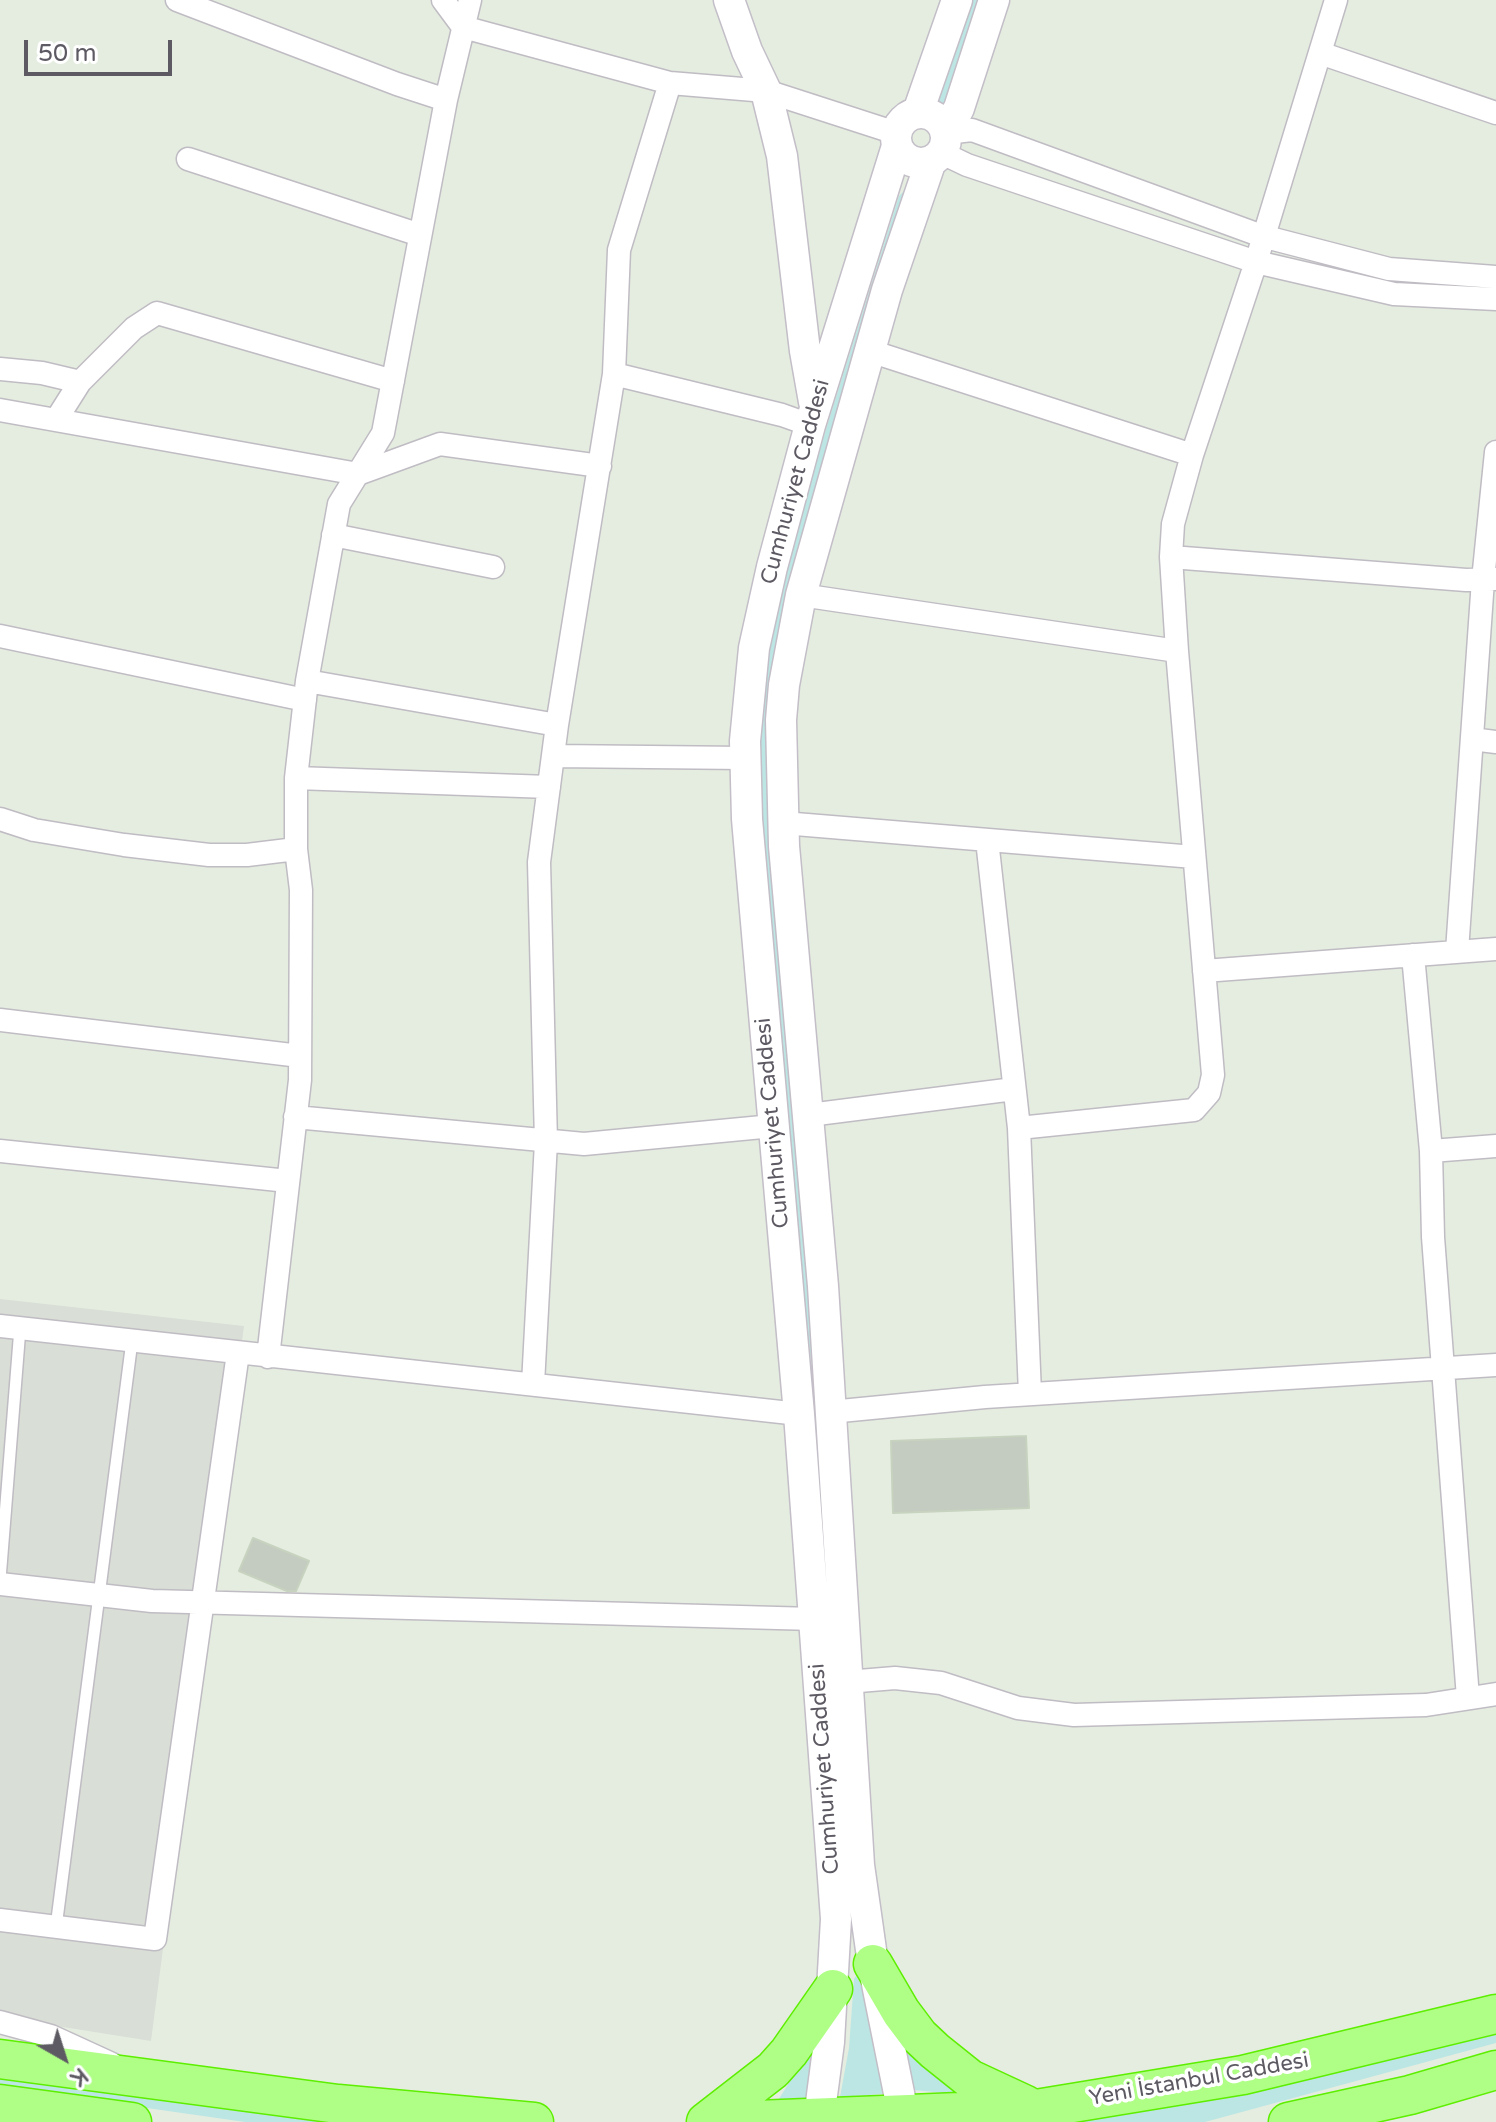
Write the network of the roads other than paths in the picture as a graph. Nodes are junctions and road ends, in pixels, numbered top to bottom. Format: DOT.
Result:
graph roads {
  1 [pos="177,0"];
  2 [pos="443,0"];
  3 [pos="470,0"];
  4 [pos="729,0"];
  5 [pos="957,0"];
  6 [pos="994,0"];
  7 [pos="1336,0"];
  8 [pos="463,27"];
  9 [pos="1320,53"];
  10 [pos="670,83"];
  11 [pos="766,91"];
  12 [pos="446,100"];
  13 [pos="918,112"];
  14 [pos="1496,113"];
  15 [pos="897,140"];
  16 [pos="940,149"];
  17 [pos="188,159"];
  18 [pos="420,235"];
  19 [pos="1262,236"];
  20 [pos="1256,262"];
  21 [pos="1496,277"];
  22 [pos="1496,299"];
  23 [pos="870,351"];
  24 [pos="0,369"];
  25 [pos="614,374"];
  26 [pos="393,381"];
  27 [pos="80,382"];
  28 [pos="0,410"];
  29 [pos="812,416"];
  30 [pos="56,420"];
  31 [pos="1496,452"];
  32 [pos="1192,455"];
  33 [pos="600,466"];
  34 [pos="358,474"];
  35 [pos="333,535"];
  36 [pos="1171,557"];
  37 [pos="493,567"];
  38 [pos="1490,579"];
  39 [pos="801,595"];
  40 [pos="0,636"];
  41 [pos="1177,651"];
  42 [pos="306,690"];
  43 [pos="557,725"];
  44 [pos="1472,739"];
  45 [pos="1496,742"];
  46 [pos="553,756"];
  47 [pos="745,758"];
  48 [pos="296,778"];
  49 [pos="549,787"];
  50 [pos="0,819"];
  51 [pos="783,823"];
  52 [pos="987,840"];
  53 [pos="296,849"];
  54 [pos="1194,857"];
  55 [pos="1496,949"];
  56 [pos="1457,951"];
  57 [pos="1413,955"];
  58 [pos="1204,971"];
  59 [pos="0,1020"];
  60 [pos="300,1056"];
  61 [pos="1014,1089"];
  62 [pos="809,1115"];
  63 [pos="295,1117"];
  64 [pos="773,1126"];
  65 [pos="1019,1128"];
  66 [pos="546,1142"];
  67 [pos="1496,1146"];
  68 [pos="0,1151"];
  69 [pos="1431,1151"];
  70 [pos="288,1181"];
  71 [pos="10,1327"];
  72 [pos="132,1341"];
  73 [pos="238,1353"];
  74 [pos="268,1357"];
  75 [pos="1496,1365"];
  76 [pos="1443,1368"];
  77 [pos="533,1384"];
  78 [pos="1030,1394"];
  79 [pos="830,1412"];
  80 [pos="799,1414"];
  81 [pos="0,1582"];
  82 [pos="99,1595"];
  83 [pos="202,1603"];
  84 [pos="814,1619"];
  85 [pos="847,1682"];
  86 [pos="1496,1694"];
  87 [pos="1468,1698"];
  88 [pos="0,1920"];
  89 [pos="56,1927"];
  90 [pos="873,1964"];
  91 [pos="833,1989"];
  92 [pos="1496,2014"];
  93 [pos="0,2022"];
  94 [pos="0,2059"];
  95 [pos="1496,2070"];
  96 [pos="138,2078"];
  97 [pos="0,2104"];
  98 [pos="1036,2109"];
  99 [pos="901,2118"];
  100 [pos="819,2120"];
  101 [pos="132,2122"];
  102 [pos="534,2122"];
  103 [pos="706,2122"];
  104 [pos="1288,2122"];
  1 -- 12 [label="street"];
  2 -- 8 [label="street"];
  3 -- 8 [label="street"];
  4 -- 11 [label="main road"];
  5 -- 13 [label="main road, Cumhuriyet Caddesi"];
  6 -- 16 [label="main road, Cumhuriyet Caddesi"];
  7 -- 9 [label="street"];
  8 -- 10 [label="street"];
  8 -- 12 [label="street"];
  9 -- 14 [label="street"];
  9 -- 19 [label="street"];
  10 -- 11 [label="street"];
  10 -- 25 [label="street"];
  11 -- 15 [label="street"];
  11 -- 29 [label="main road"];
  12 -- 18 [label="street"];
  13 -- 15 [label="main road, Cumhuriyet Caddesi"];
  13 -- 16 [label="main road"];
  15 -- 16 [label="main road"];
  15 -- 29 [label="main road, Cumhuriyet Caddesi"];
  16 -- 19 [label="street"];
  16 -- 20 [label="street"];
  16 -- 23 [label="main road, Cumhuriyet Caddesi"];
  17 -- 18 [label="street"];
  18 -- 26 [label="street"];
  19 -- 20 [label="street"];
  19 -- 21 [label="street"];
  20 -- 22 [label="street"];
  20 -- 32 [label="street"];
  23 -- 32 [label="street"];
  23 -- 39 [label="main road, Cumhuriyet Caddesi"];
  24 -- 27 [label="street"];
  25 -- 29 [label="street"];
  25 -- 33 [label="street"];
  26 -- 27 [label="street"];
  26 -- 34 [label="street"];
  27 -- 30 [label="street"];
  28 -- 30 [label="street"];
  29 -- 47 [label="main road, Cumhuriyet Caddesi"];
  30 -- 34 [label="street"];
  31 -- 38 [label="street"];
  32 -- 36 [label="street"];
  33 -- 34 [label="street"];
  33 -- 43 [label="street"];
  34 -- 35 [label="street"];
  35 -- 37 [label="street"];
  35 -- 42 [label="street"];
  36 -- 38 [label="street"];
  36 -- 41 [label="street"];
  38 -- 44 [label="street"];
  39 -- 41 [label="street"];
  39 -- 51 [label="main road, Cumhuriyet Caddesi"];
  40 -- 42 [label="street"];
  41 -- 54 [label="street"];
  42 -- 43 [label="street"];
  42 -- 48 [label="street"];
  43 -- 46 [label="street"];
  44 -- 45 [label="street"];
  44 -- 56 [label="street"];
  46 -- 47 [label="street"];
  46 -- 49 [label="street"];
  47 -- 64 [label="main road, Cumhuriyet Caddesi"];
  48 -- 49 [label="street"];
  48 -- 53 [label="street"];
  49 -- 66 [label="street"];
  50 -- 53 [label="street"];
  51 -- 52 [label="street"];
  51 -- 62 [label="main road, Cumhuriyet Caddesi"];
  52 -- 54 [label="street"];
  52 -- 61 [label="street"];
  53 -- 60 [label="street"];
  54 -- 58 [label="street"];
  55 -- 56 [label="street"];
  56 -- 57 [label="street"];
  57 -- 58 [label="street"];
  57 -- 69 [label="street"];
  58 -- 65 [label="street"];
  59 -- 60 [label="street"];
  60 -- 63 [label="street"];
  61 -- 62 [label="street"];
  61 -- 65 [label="street"];
  62 -- 79 [label="main road, Cumhuriyet Caddesi"];
  63 -- 66 [label="street"];
  63 -- 70 [label="street"];
  64 -- 66 [label="street"];
  64 -- 80 [label="main road, Cumhuriyet Caddesi"];
  65 -- 78 [label="street"];
  66 -- 77 [label="street"];
  67 -- 69 [label="street"];
  68 -- 70 [label="street"];
  69 -- 76 [label="street"];
  70 -- 74 [label="street"];
  71 -- 72 [label="street"];
  71 -- 81 [label="lane"];
  72 -- 73 [label="street"];
  72 -- 82 [label="lane"];
  73 -- 74 [label="street"];
  73 -- 83 [label="street"];
  74 -- 77 [label="street"];
  75 -- 76 [label="street"];
  76 -- 78 [label="street"];
  76 -- 87 [label="street"];
  77 -- 80 [label="street"];
  78 -- 79 [label="street"];
  79 -- 80 [label="main road"];
  79 -- 85 [label="main road, Cumhuriyet Caddesi"];
  80 -- 84 [label="main road, Cumhuriyet Caddesi"];
  81 -- 82 [label="street"];
  82 -- 83 [label="street"];
  82 -- 89 [label="lane"];
  83 -- 84 [label="street"];
  83 -- 89 [label="street"];
  84 -- 91 [label="main road, Cumhuriyet Caddesi"];
  85 -- 87 [label="street"];
  85 -- 90 [label="main road, Cumhuriyet Caddesi"];
  86 -- 87 [label="street"];
  88 -- 89 [label="street"];
  90 -- 98 [label="highway"];
  90 -- 99 [label="main road, Cumhuriyet Caddesi"];
  91 -- 100 [label="main road, Cumhuriyet Caddesi"];
  91 -- 103 [label="highway"];
  92 -- 98 [label="highway, Yeni İstanbul Caddesi"];
  93 -- 96 [label="street"];
  94 -- 96 [label="highway"];
  95 -- 104 [label="highway"];
  96 -- 102 [label="highway"];
  97 -- 101 [label="highway"];
  98 -- 99 [label="highway, Yeni İstanbul Caddesi"];
  99 -- 100 [label="highway, Yeni İstanbul Caddesi"];
  100 -- 103 [label="highway, Yeni İstanbul Caddesi"];
}
